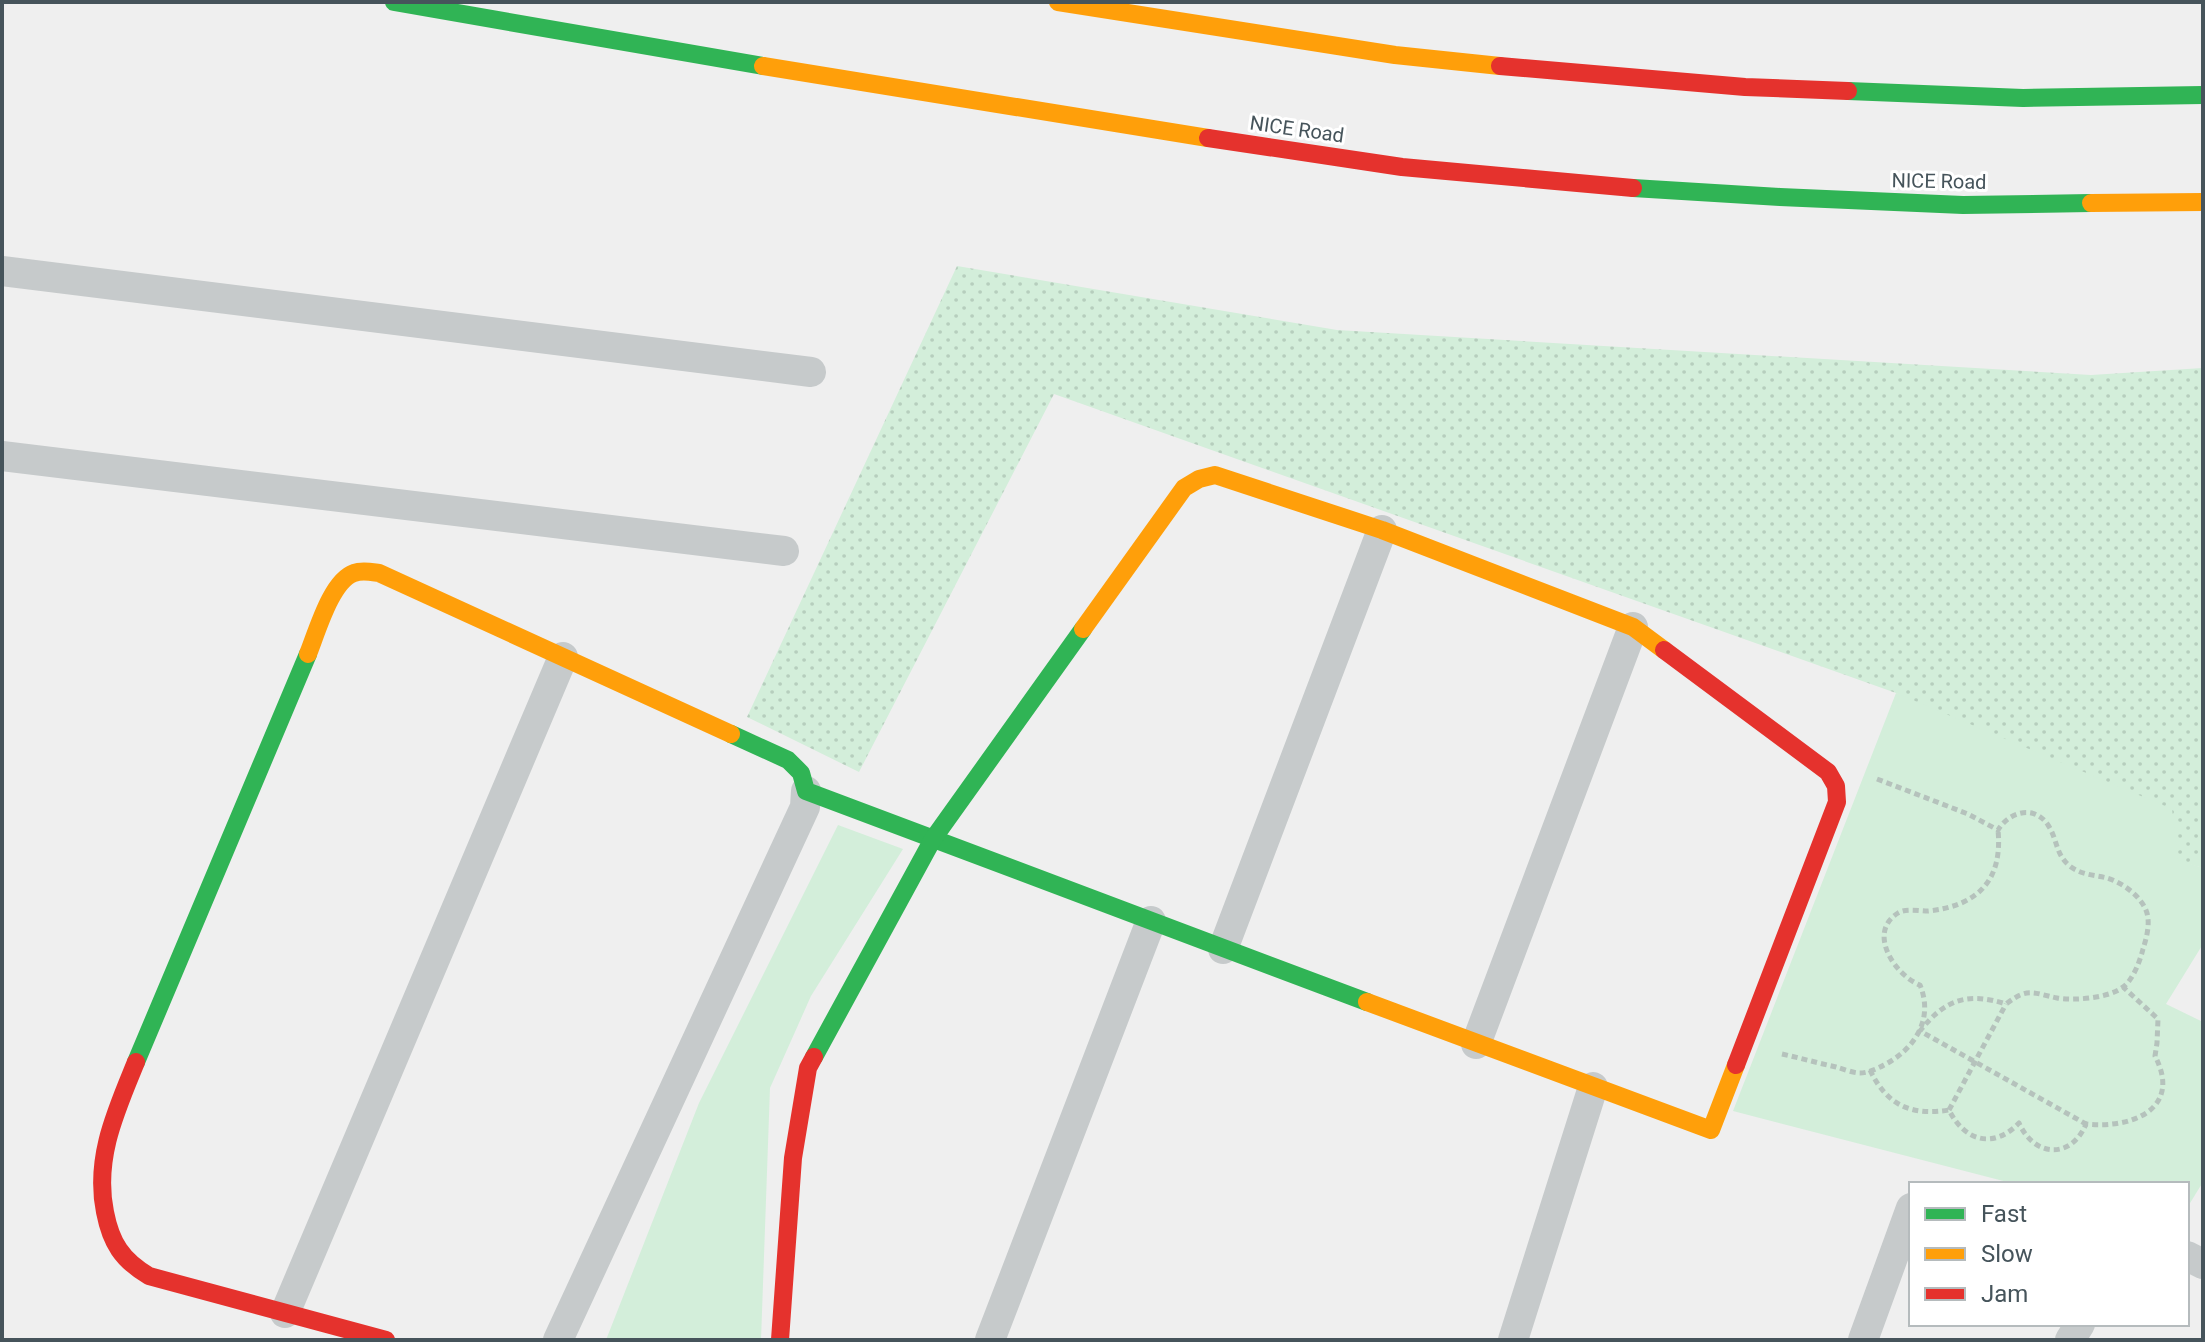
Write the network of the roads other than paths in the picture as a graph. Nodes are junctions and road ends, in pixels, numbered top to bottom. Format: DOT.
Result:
graph roads {
  1 [pos="394,2"];
  2 [pos="1058,2"];
  3 [pos="2203,95"];
  4 [pos="2203,202"];
  5 [pos="2,271"];
  6 [pos="811,372"];
  7 [pos="2,456"];
  8 [pos="1382,530"];
  9 [pos="784,551"];
  10 [pos="1633,627"];
  11 [pos="563,657"];
  12 [pos="806,791"];
  13 [pos="933,839"];
  14 [pos="1151,921"];
  15 [pos="1223,949"];
  16 [pos="1476,1044"];
  17 [pos="1593,1087"];
  18 [pos="1909,1214"];
  19 [pos="285,1313"];
  20 [pos="386,1340"];
  21 [pos="558,1340"];
  22 [pos="780,1340"];
  23 [pos="990,1340"];
  24 [pos="1513,1340"];
  25 [pos="1863,1340"];
  1 -- 4 [label="main road, NICE Road"];
  2 -- 3 [label="main road"];
  5 -- 6 [label="street"];
  7 -- 9 [label="street"];
  8 -- 10 [label="main road"];
  8 -- 13 [label="main road"];
  8 -- 15 [label="street"];
  10 -- 16 [label="street"];
  10 -- 17 [label="main road"];
  11 -- 12 [label="main road"];
  11 -- 19 [label="street"];
  11 -- 19 [label="main road"];
  12 -- 13 [label="main road"];
  12 -- 21 [label="street"];
  13 -- 14 [label="main road"];
  13 -- 22 [label="main road"];
  14 -- 15 [label="main road"];
  14 -- 23 [label="street"];
  15 -- 16 [label="main road"];
  16 -- 17 [label="main road"];
  17 -- 24 [label="street"];
  18 -- 25 [label="street"];
  19 -- 20 [label="main road"];
}
